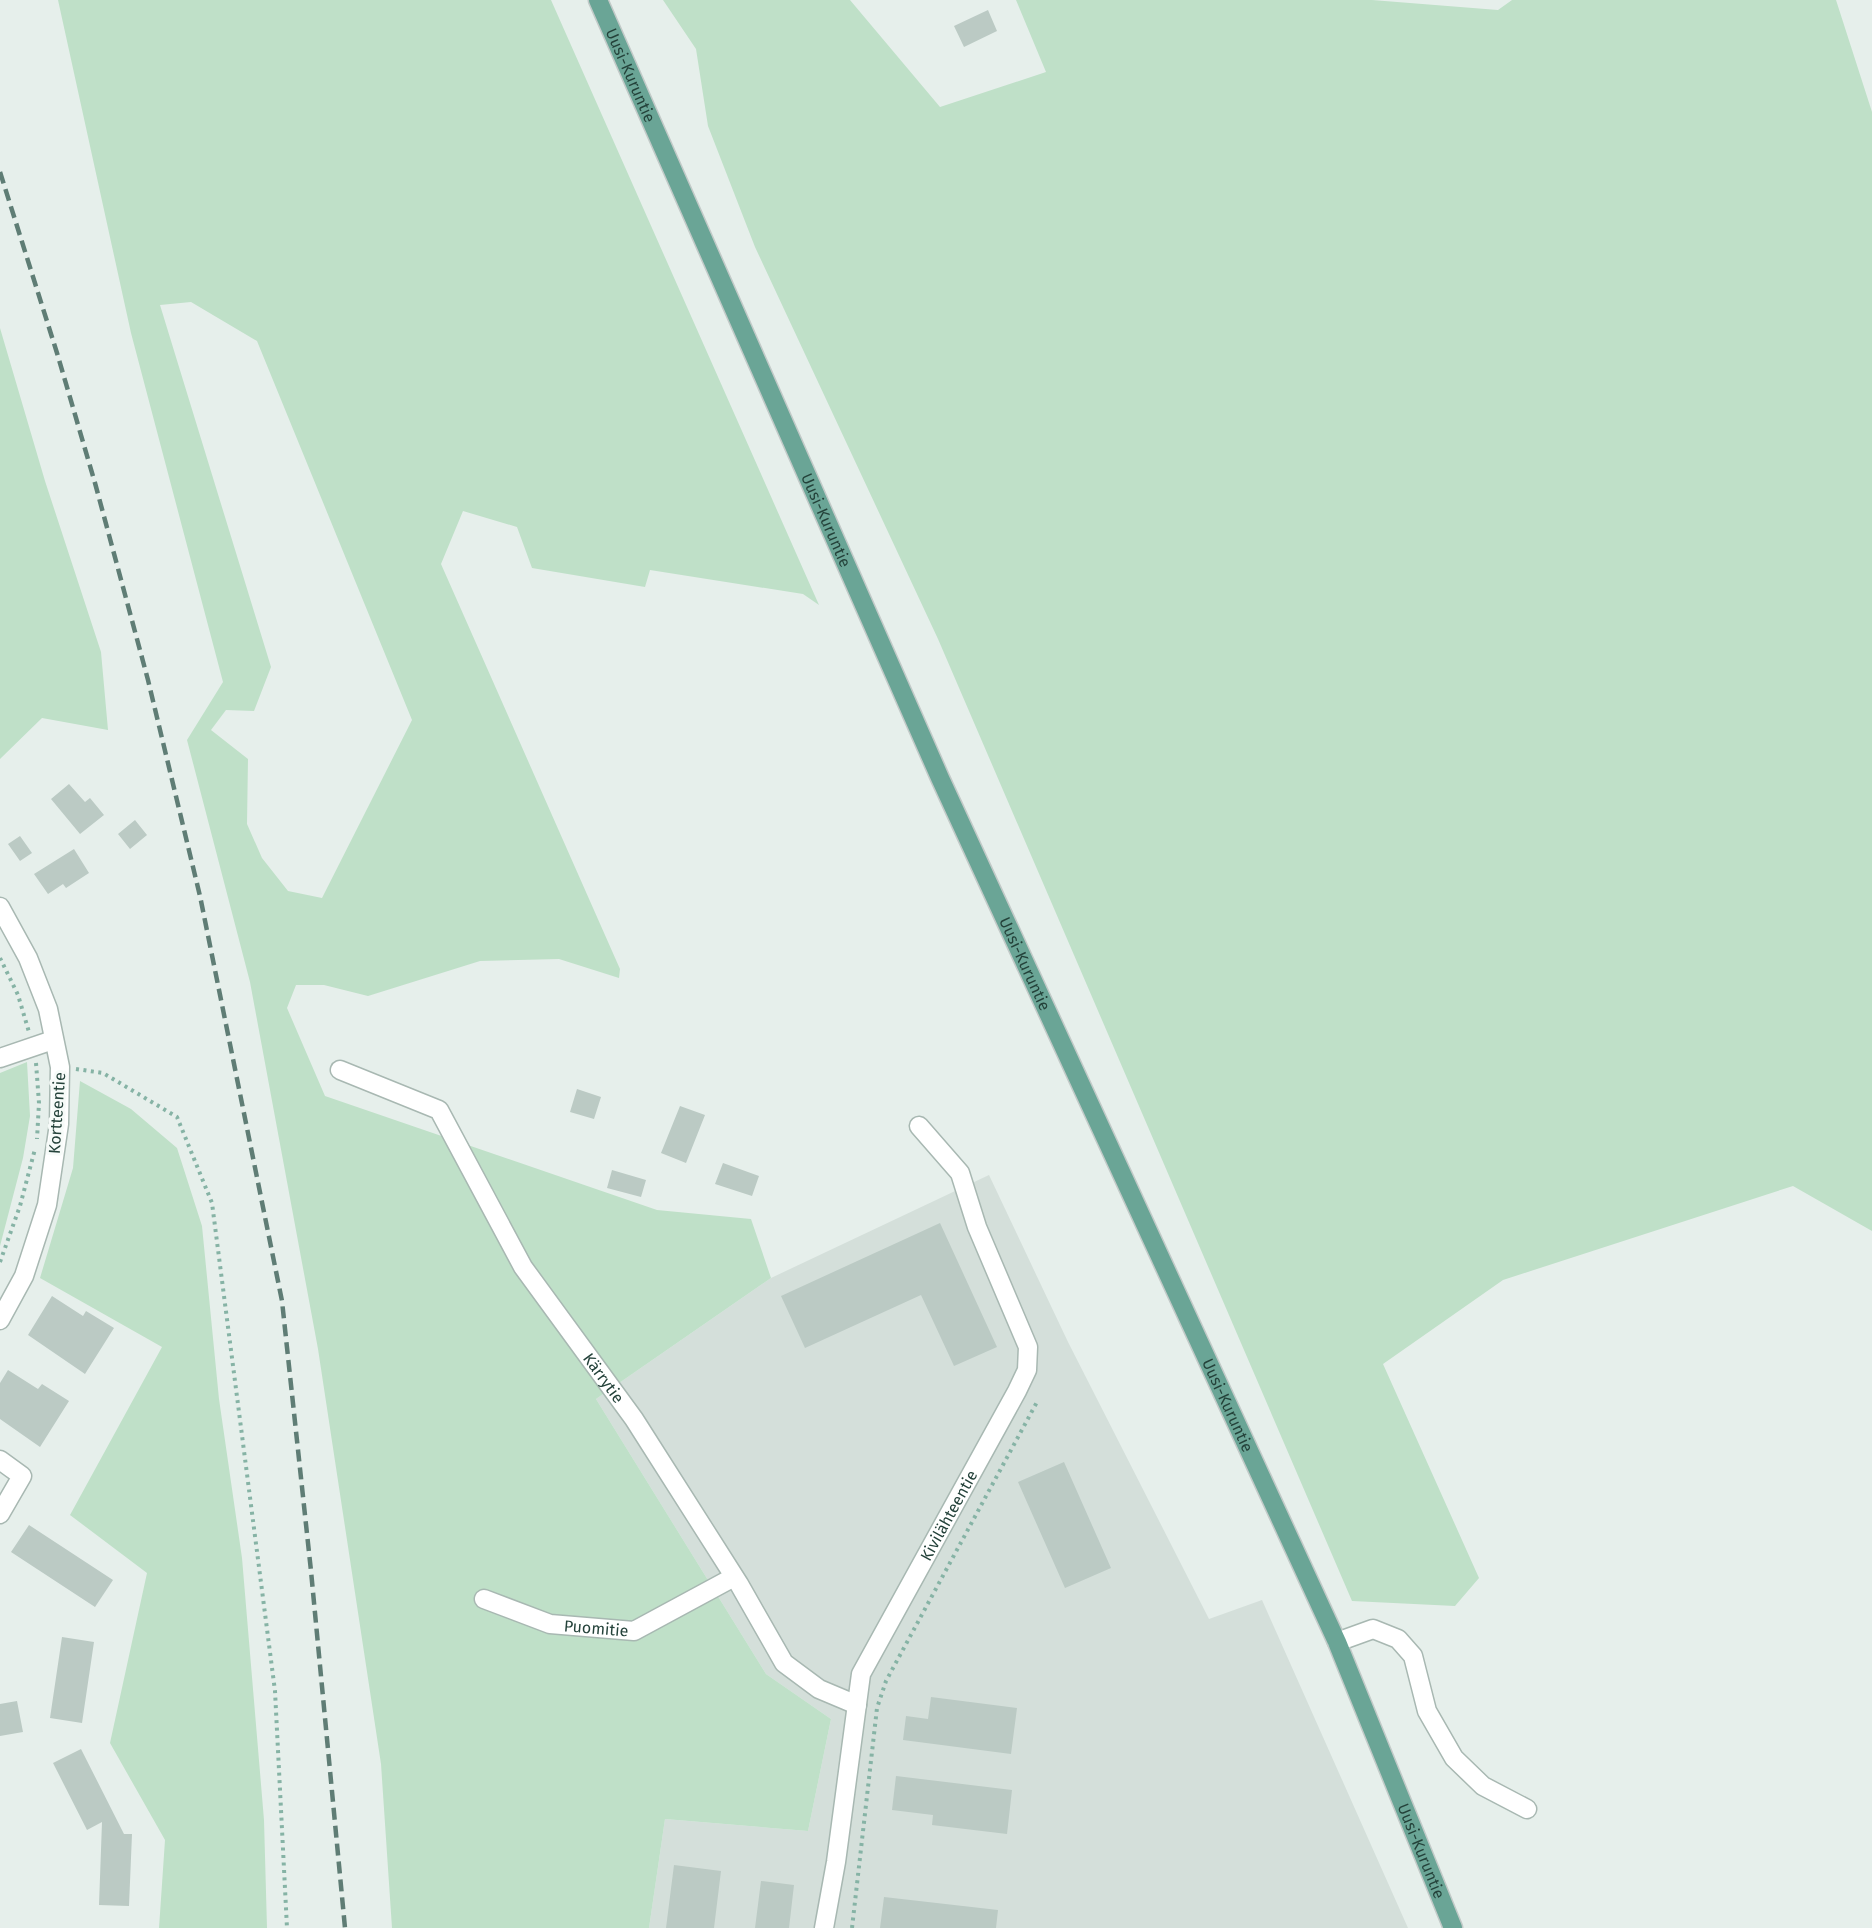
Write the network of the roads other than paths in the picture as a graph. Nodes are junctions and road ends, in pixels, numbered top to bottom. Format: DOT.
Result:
graph roads {
  1 [pos="598,0"];
  2 [pos="0,908"];
  3 [pos="53,1040"];
  4 [pos="0,1058"];
  5 [pos="340,1070"];
  6 [pos="919,1126"];
  7 [pos="0,1320"];
  8 [pos="0,1460"];
  9 [pos="0,1514"];
  10 [pos="734,1576"];
  11 [pos="484,1599"];
  12 [pos="1337,1642"];
  13 [pos="857,1705"];
  14 [pos="1527,1809"];
  15 [pos="824,1928"];
  16 [pos="1453,1928"];
  1 -- 12 [label="main road, Uusi-Kuruntie"];
  2 -- 3 [label="street, Kortteentie"];
  3 -- 4 [label="street"];
  3 -- 7 [label="street, Kortteentie"];
  5 -- 10 [label="street, Kärrytie"];
  6 -- 13 [label="street, Kivilähteentie"];
  8 -- 9 [label="street"];
  10 -- 11 [label="street, Puomitie"];
  10 -- 13 [label="street, Kärrytie"];
  12 -- 14 [label="street"];
  12 -- 16 [label="main road, Uusi-Kuruntie"];
  13 -- 15 [label="street, Kivilähteentie"];
}
